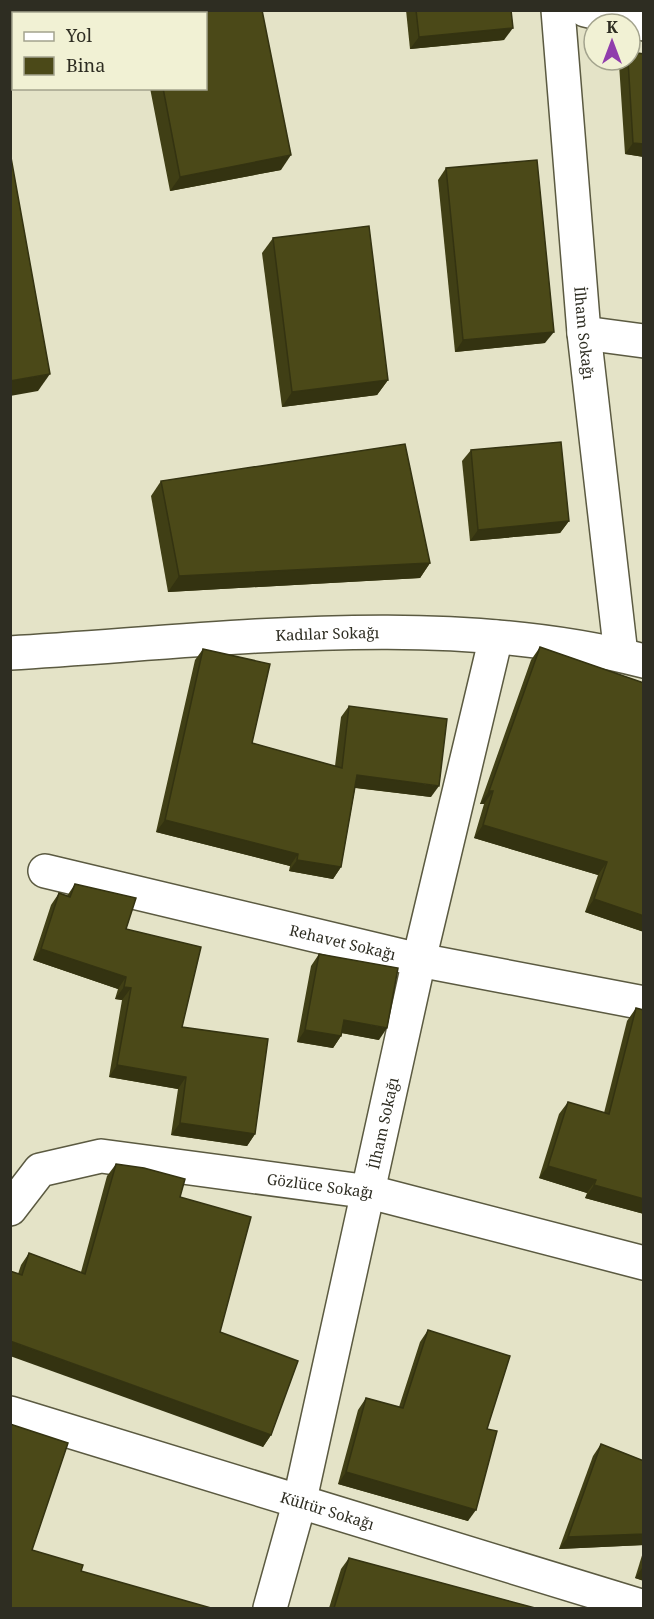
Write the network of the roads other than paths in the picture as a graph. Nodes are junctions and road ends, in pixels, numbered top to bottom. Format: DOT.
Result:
graph roads {
  1 [pos="558,10"];
  2 [pos="585,10"];
  3 [pos="644,24"];
  4 [pos="584,333"];
  5 [pos="644,341"];
  6 [pos="496,637"];
  7 [pos="10,653"];
  8 [pos="632,658"];
  9 [pos="45,871"];
  10 [pos="419,960"];
  11 [pos="644,1003"];
  12 [pos="370,1192"];
  13 [pos="10,1209"];
  14 [pos="644,1263"];
  15 [pos="10,1413"];
  16 [pos="299,1504"];
  17 [pos="644,1607"];
  18 [pos="270,1608"];
  1 -- 4 [label="street, İlham Sokağı"];
  2 -- 3 [label="street"];
  4 -- 5 [label="street"];
  4 -- 8 [label="street, İlham Sokağı"];
  6 -- 7 [label="street, Kadılar Sokağı"];
  6 -- 8 [label="street, Kadılar Sokağı"];
  6 -- 10 [label="street, İlham Sokağı"];
  9 -- 10 [label="street, Rehavet Sokağı"];
  10 -- 11 [label="street, Rehavet Sokağı"];
  10 -- 12 [label="street, İlham Sokağı"];
  12 -- 13 [label="street, Gözlüce Sokağı"];
  12 -- 14 [label="street, Gözlüce Sokağı"];
  12 -- 16 [label="street, İlham Sokağı"];
  15 -- 16 [label="street, Kültür Sokağı"];
  16 -- 17 [label="street, Kültür Sokağı"];
  16 -- 18 [label="street, İlham Sokağı"];
}
